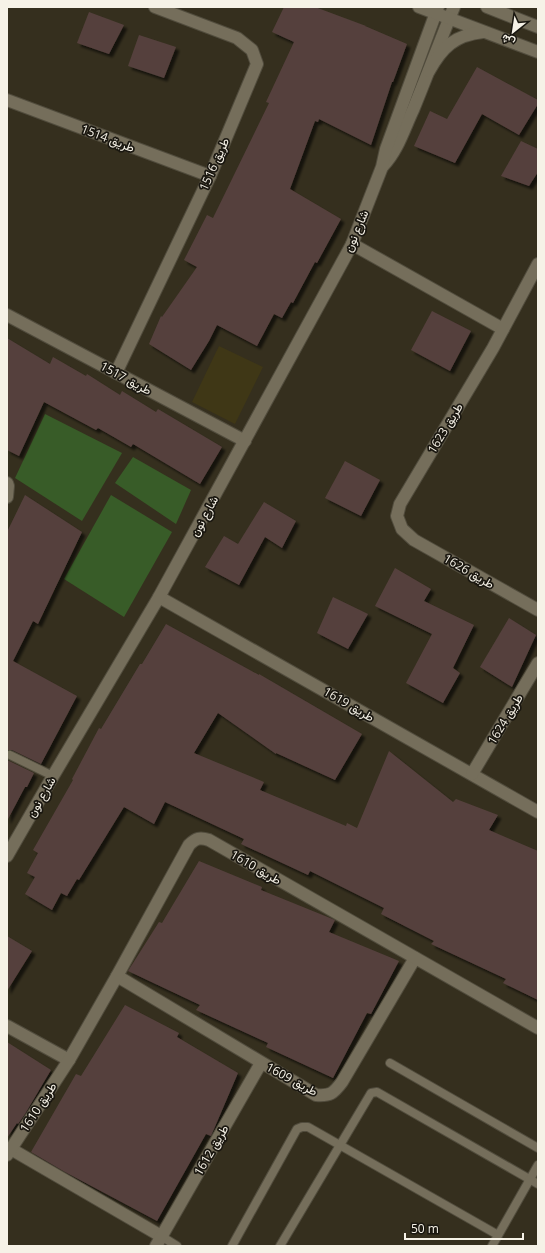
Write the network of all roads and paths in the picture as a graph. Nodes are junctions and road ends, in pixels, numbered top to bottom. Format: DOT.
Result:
graph roads {
  1 [pos="155,7"];
  2 [pos="419,7"];
  3 [pos="454,7"];
  4 [pos="487,7"];
  5 [pos="436,10"];
  6 [pos="449,19"];
  7 [pos="538,27"];
  8 [pos="484,32"];
  9 [pos="538,52"];
  10 [pos="429,71"];
  11 [pos="7,100"];
  12 [pos="382,167"];
  13 [pos="210,176"];
  14 [pos="352,244"];
  15 [pos="538,264"];
  16 [pos="7,314"];
  17 [pos="503,329"];
  18 [pos="116,373"];
  19 [pos="244,441"];
  20 [pos="7,483"];
  21 [pos="7,498"];
  22 [pos="402,529"];
  23 [pos="160,597"];
  24 [pos="538,610"];
  25 [pos="538,663"];
  26 [pos="10,755"];
  27 [pos="472,774"];
  28 [pos="53,776"];
  29 [pos="538,812"];
  30 [pos="7,856"];
  31 [pos="415,958"];
  32 [pos="117,976"];
  33 [pos="7,1026"];
  34 [pos="538,1028"];
  35 [pos="69,1060"];
  36 [pos="261,1063"];
  37 [pos="390,1063"];
  38 [pos="340,1146"];
  39 [pos="538,1148"];
  40 [pos="9,1152"];
  41 [pos="538,1165"];
  42 [pos="530,1178"];
  43 [pos="538,1184"];
  44 [pos="498,1235"];
  45 [pos="159,1241"];
  46 [pos="177,1246"];
  47 [pos="232,1246"];
  48 [pos="280,1246"];
  49 [pos="492,1246"];
  1 -- 13 [label="street, طريق 1516"];
  2 -- 5 [label="street"];
  3 -- 6 [label="street, شارع نون"];
  4 -- 7 [label="street"];
  5 -- 6 [label="street"];
  5 -- 12 [label="street, شارع نون"];
  6 -- 8 [label="street"];
  6 -- 10 [label="street, شارع نون"];
  8 -- 9 [label="street"];
  8 -- 10 [label="street"];
  10 -- 12 [label="street, شارع نون"];
  11 -- 13 [label="street, طريق 1514"];
  12 -- 14 [label="street, شارع نون"];
  13 -- 18 [label="street, طريق 1516"];
  14 -- 17 [label="street"];
  14 -- 19 [label="street, شارع نون"];
  15 -- 17 [label="street, طريق 1623"];
  16 -- 18 [label="street, طريق 1517"];
  17 -- 22 [label="street, طريق 1623"];
  18 -- 19 [label="street, طريق 1517"];
  19 -- 23 [label="street, شارع نون"];
  20 -- 21 [label="street"];
  22 -- 24 [label="street, طريق 1626"];
  23 -- 27 [label="street, طريق 1619"];
  23 -- 28 [label="street, شارع نون"];
  25 -- 27 [label="street, طريق 1624"];
  26 -- 28 [label="lane"];
  27 -- 29 [label="street, طريق 1619"];
  28 -- 30 [label="street, شارع نون"];
  31 -- 32 [label="street, طريق 1610"];
  31 -- 34 [label="street, طريق 1610"];
  31 -- 36 [label="street, طريق 1609"];
  32 -- 35 [label="street, طريق 1610"];
  32 -- 36 [label="street, طريق 1609"];
  33 -- 35 [label="street"];
  35 -- 40 [label="street, طريق 1610"];
  36 -- 45 [label="street, طريق 1612"];
  37 -- 39 [label="lane"];
  38 -- 42 [label="lane"];
  38 -- 44 [label="lane"];
  38 -- 47 [label="lane"];
  38 -- 48 [label="lane"];
  40 -- 45 [label="street"];
  41 -- 42 [label="lane"];
  42 -- 43 [label="lane"];
  42 -- 44 [label="lane"];
  44 -- 49 [label="lane"];
  45 -- 46 [label="lane"];
}
